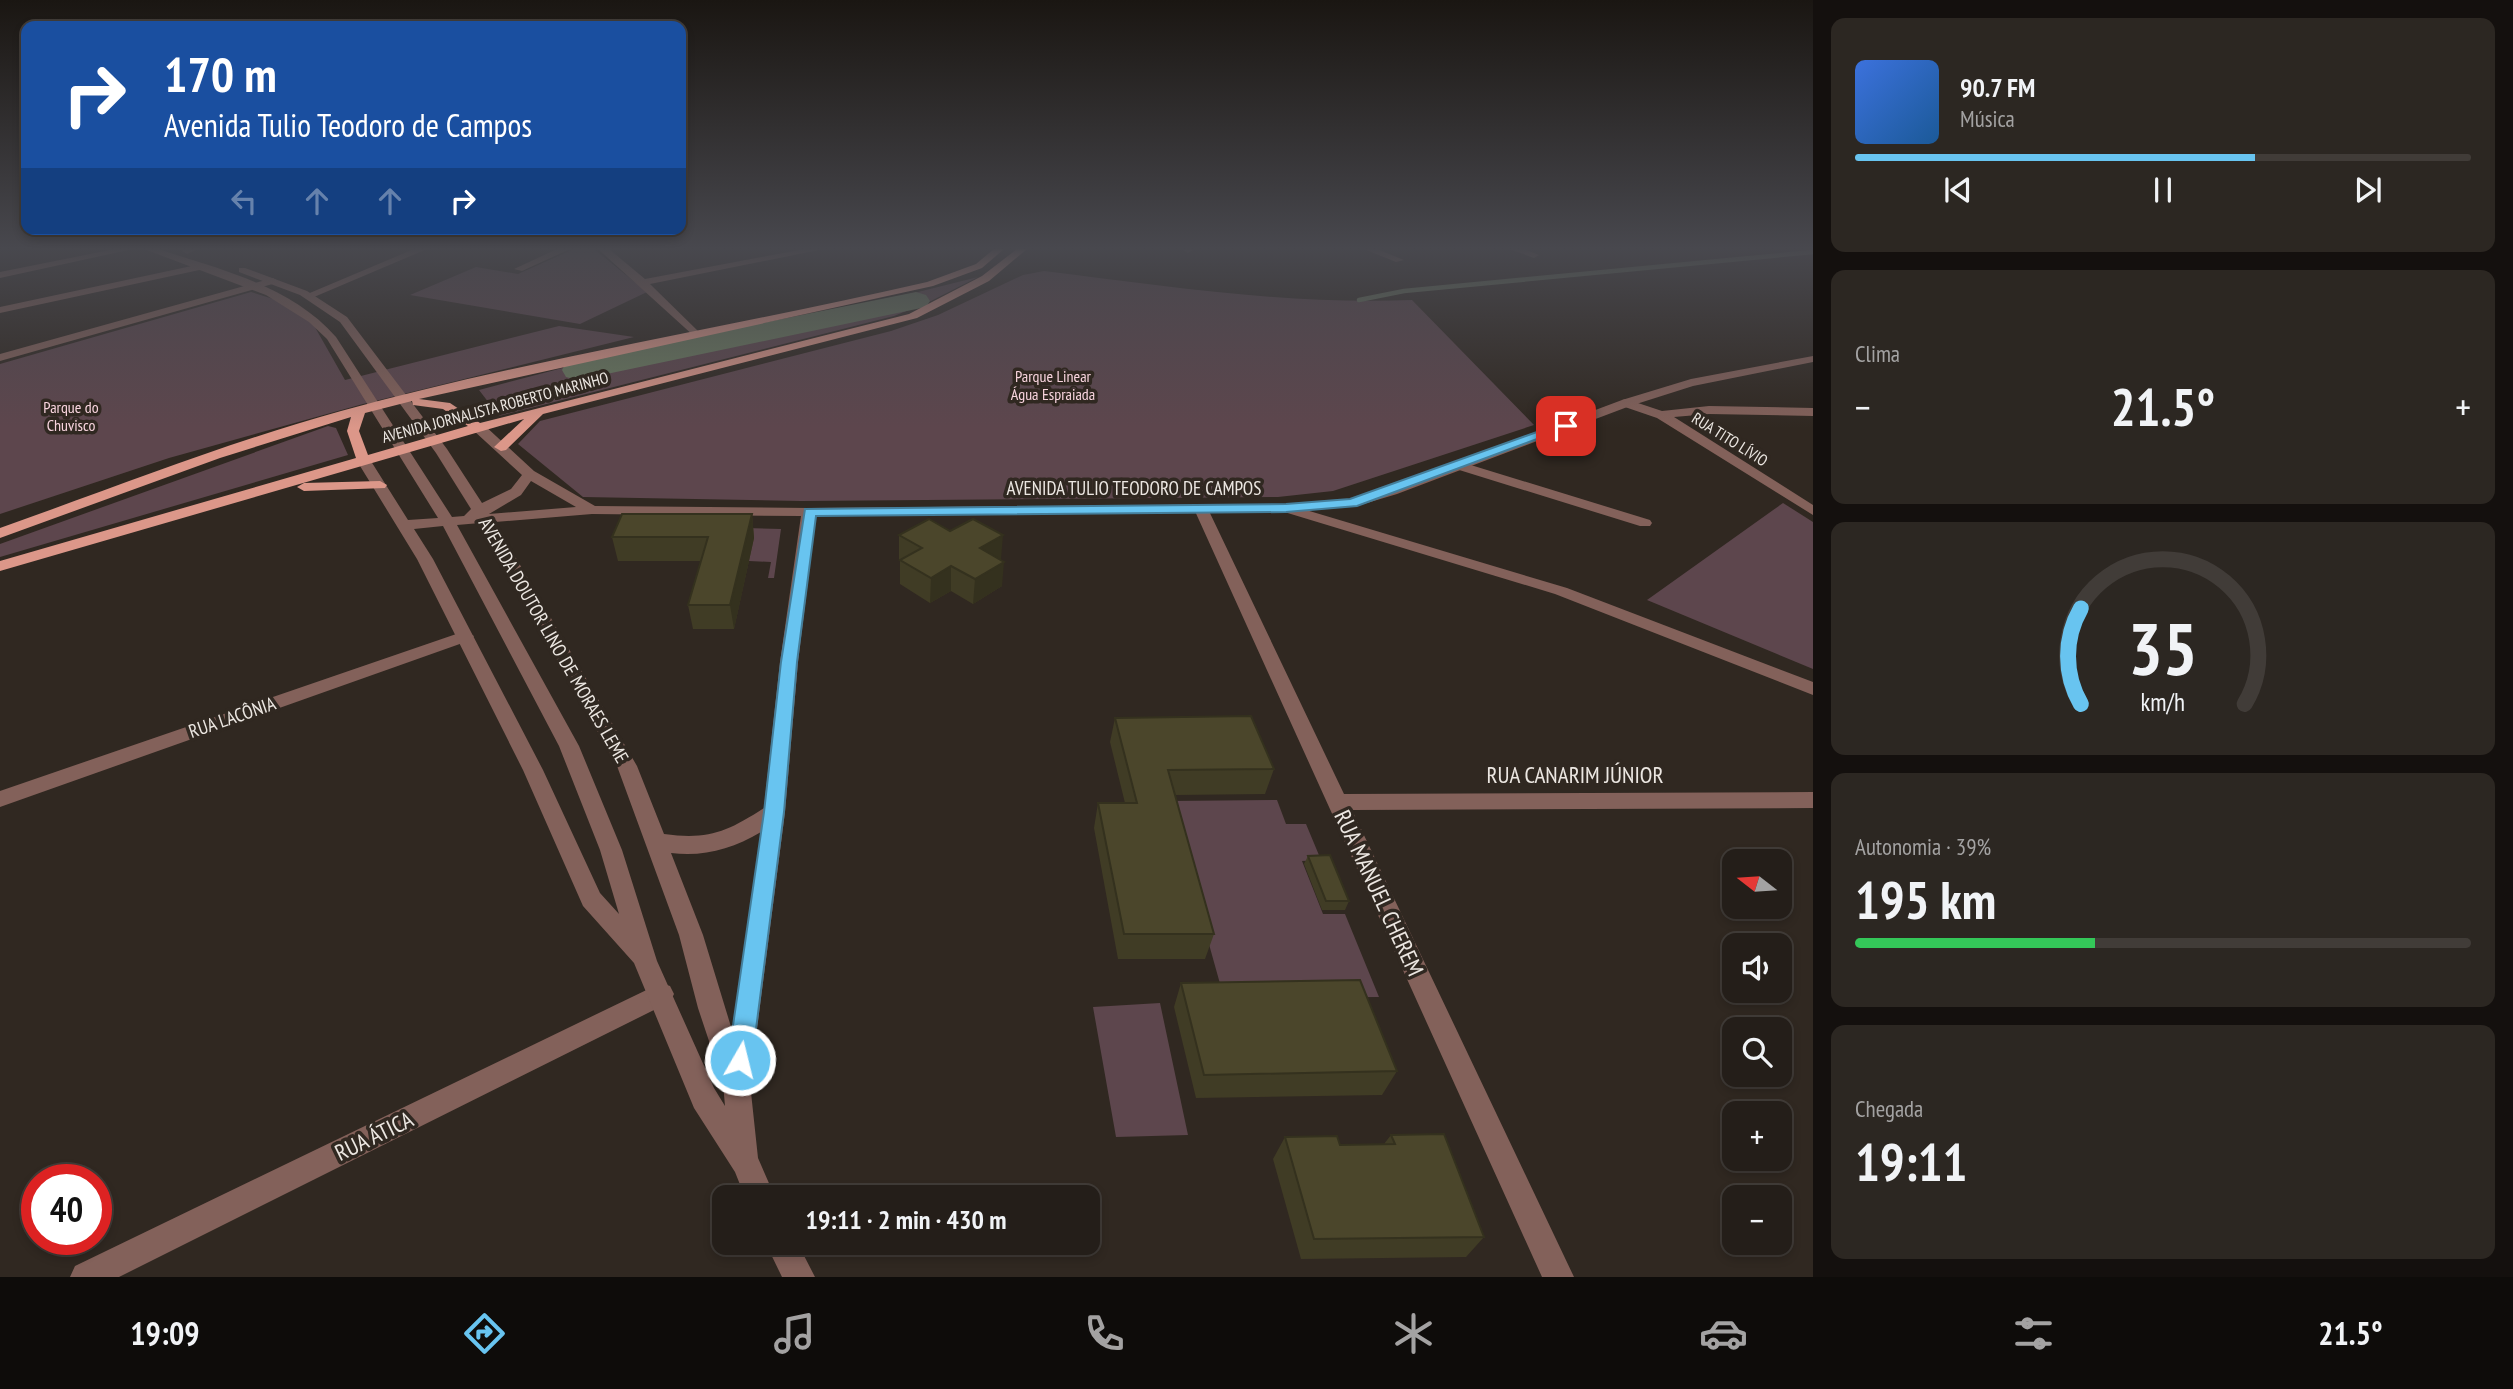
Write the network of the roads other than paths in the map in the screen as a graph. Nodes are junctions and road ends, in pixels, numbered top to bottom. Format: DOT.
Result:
graph roads {
  1 [pos="172,309"];
  2 [pos="301,309"];
  3 [pos="330,309"];
  4 [pos="670,309"];
  5 [pos="816,309"];
  6 [pos="930,309"];
  7 [pos="695,334"];
  8 [pos="2,354"];
  9 [pos="1813,359"];
  10 [pos="400,401"];
  11 [pos="1626,403"];
  12 [pos="359,411"];
  13 [pos="540,412"];
  14 [pos="1813,412"];
  15 [pos="1661,415"];
  16 [pos="478,427"];
  17 [pos="500,447"];
  18 [pos="364,461"];
  19 [pos="1461,466"];
  20 [pos="529,474"];
  21 [pos="380,485"];
  22 [pos="266,490"];
  23 [pos="1286,508"];
  24 [pos="1201,509"];
  25 [pos="592,510"];
  26 [pos="1813,511"];
  27 [pos="809,512"];
  28 [pos="462,519"];
  29 [pos="1645,523"];
  30 [pos="405,525"];
  31 [pos="0,533"];
  32 [pos="0,566"];
  33 [pos="465,636"];
  34 [pos="1813,689"];
  35 [pos="0,799"];
  36 [pos="1813,800"];
  37 [pos="1336,802"];
  38 [pos="774,812"];
  39 [pos="656,842"];
  40 [pos="645,961"];
  41 [pos="662,994"];
  42 [pos="737,1083"];
  43 [pos="745,1162"];
  44 [pos="755,1185"];
  45 [pos="787,1255"];
  46 [pos="86,1277"];
  47 [pos="799,1277"];
  48 [pos="1558,1277"];
  1 -- 8 [label="street"];
  2 -- 40 [label="street, AVENIDA DOUTOR LINO DE MORAES LEME"];
  3 -- 39 [label="street, AVENIDA DOUTOR LINO DE MORAES LEME"];
  4 -- 7 [label="street"];
  5 -- 7 [label="main road, AVENIDA JORNALISTA ROBERTO MARINHO"];
  6 -- 13 [label="main road, AVENIDA JORNALISTA ROBERTO MARINHO"];
  7 -- 10 [label="main road, AVENIDA JORNALISTA ROBERTO MARINHO"];
  9 -- 11 [label="street"];
  10 -- 12 [label="main road, AVENIDA JORNALISTA ROBERTO MARINHO"];
  10 -- 16 [label="main road"];
  11 -- 15 [label="street, RUA TITO LÍVIO"];
  11 -- 19 [label="street"];
  12 -- 18 [label="main road"];
  12 -- 31 [label="main road, AVENIDA JORNALISTA ROBERTO MARINHO"];
  13 -- 16 [label="main road, AVENIDA JORNALISTA ROBERTO MARINHO"];
  13 -- 17 [label="main road"];
  14 -- 15 [label="street"];
  15 -- 26 [label="street, RUA TITO LÍVIO"];
  16 -- 17 [label="street, AVENIDA TULIO TEODORO DE CAMPOS"];
  16 -- 18 [label="main road, AVENIDA JORNALISTA ROBERTO MARINHO"];
  17 -- 20 [label="street, AVENIDA TULIO TEODORO DE CAMPOS"];
  18 -- 21 [label="street, AVENIDA DOUTOR LINO DE MORAES LEME"];
  18 -- 22 [label="main road, AVENIDA JORNALISTA ROBERTO MARINHO"];
  19 -- 23 [label="street"];
  19 -- 29 [label="street"];
  20 -- 25 [label="street, AVENIDA TULIO TEODORO DE CAMPOS"];
  20 -- 28 [label="street"];
  21 -- 22 [label="main road"];
  21 -- 30 [label="street, AVENIDA DOUTOR LINO DE MORAES LEME"];
  22 -- 32 [label="main road, AVENIDA JORNALISTA ROBERTO MARINHO"];
  23 -- 24 [label="street, AVENIDA TULIO TEODORO DE CAMPOS"];
  23 -- 34 [label="street, AVENIDA TULIO TEODORO DE CAMPOS"];
  24 -- 27 [label="street, AVENIDA TULIO TEODORO DE CAMPOS"];
  24 -- 37 [label="street, RUA MANUEL CHEREM"];
  25 -- 27 [label="street, AVENIDA TULIO TEODORO DE CAMPOS"];
  25 -- 28 [label="street, AVENIDA TULIO TEODORO DE CAMPOS"];
  27 -- 38 [label="street"];
  28 -- 30 [label="street, AVENIDA TULIO TEODORO DE CAMPOS"];
  30 -- 33 [label="street, AVENIDA DOUTOR LINO DE MORAES LEME"];
  33 -- 35 [label="street, RUA LACÔNIA"];
  33 -- 40 [label="street, AVENIDA DOUTOR LINO DE MORAES LEME"];
  36 -- 37 [label="street, RUA CANARIM JÚNIOR"];
  37 -- 48 [label="street, RUA MANUEL CHEREM"];
  38 -- 39 [label="street"];
  38 -- 42 [label="street"];
  39 -- 42 [label="street, AVENIDA DOUTOR LINO DE MORAES LEME"];
  40 -- 41 [label="street, AVENIDA DOUTOR LINO DE MORAES LEME"];
  41 -- 43 [label="street, AVENIDA DOUTOR LINO DE MORAES LEME"];
  41 -- 46 [label="street, RUA ÁTICA"];
  42 -- 43 [label="street, AVENIDA DOUTOR LINO DE MORAES LEME"];
  43 -- 44 [label="street, AVENIDA DOUTOR LINO DE MORAES LEME"];
  45 -- 47 [label="street"];
}
